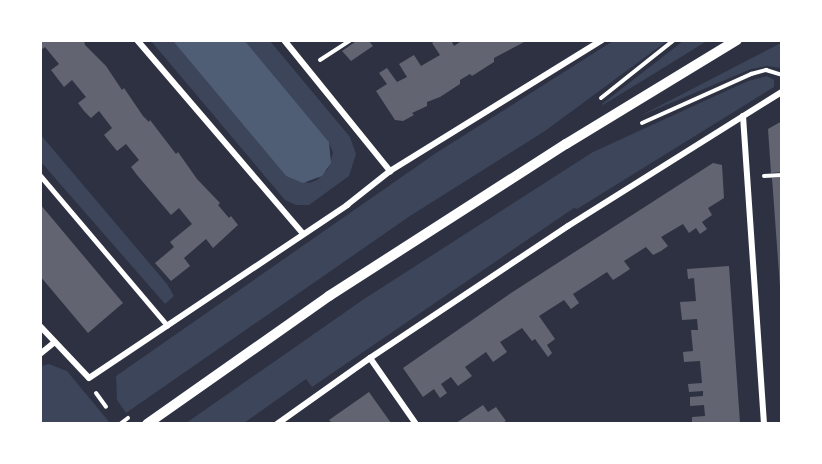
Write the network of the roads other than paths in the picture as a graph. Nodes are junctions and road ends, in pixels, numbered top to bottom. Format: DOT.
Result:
graph roads {
  1 [pos="137,40"];
  2 [pos="284,40"];
  3 [pos="602,40"];
  4 [pos="737,40"];
  5 [pos="782,92"];
  6 [pos="742,116"];
  7 [pos="390,171"];
  8 [pos="40,175"];
  9 [pos="303,234"];
  10 [pos="40,326"];
  11 [pos="167,326"];
  12 [pos="55,342"];
  13 [pos="40,354"];
  14 [pos="370,358"];
  15 [pos="147,423"];
  16 [pos="277,423"];
  17 [pos="416,423"];
  18 [pos="764,423"];
  1 -- 9 [label="street"];
  2 -- 7 [label="street"];
  3 -- 7 [label="street"];
  4 -- 15 [label="street"];
  5 -- 6 [label="street"];
  6 -- 14 [label="street"];
  6 -- 18 [label="street"];
  7 -- 9 [label="street"];
  8 -- 11 [label="lane"];
  9 -- 11 [label="street"];
  10 -- 12 [label="street"];
  11 -- 12 [label="street"];
  12 -- 13 [label="street"];
  14 -- 16 [label="street"];
  14 -- 17 [label="street"];
}
